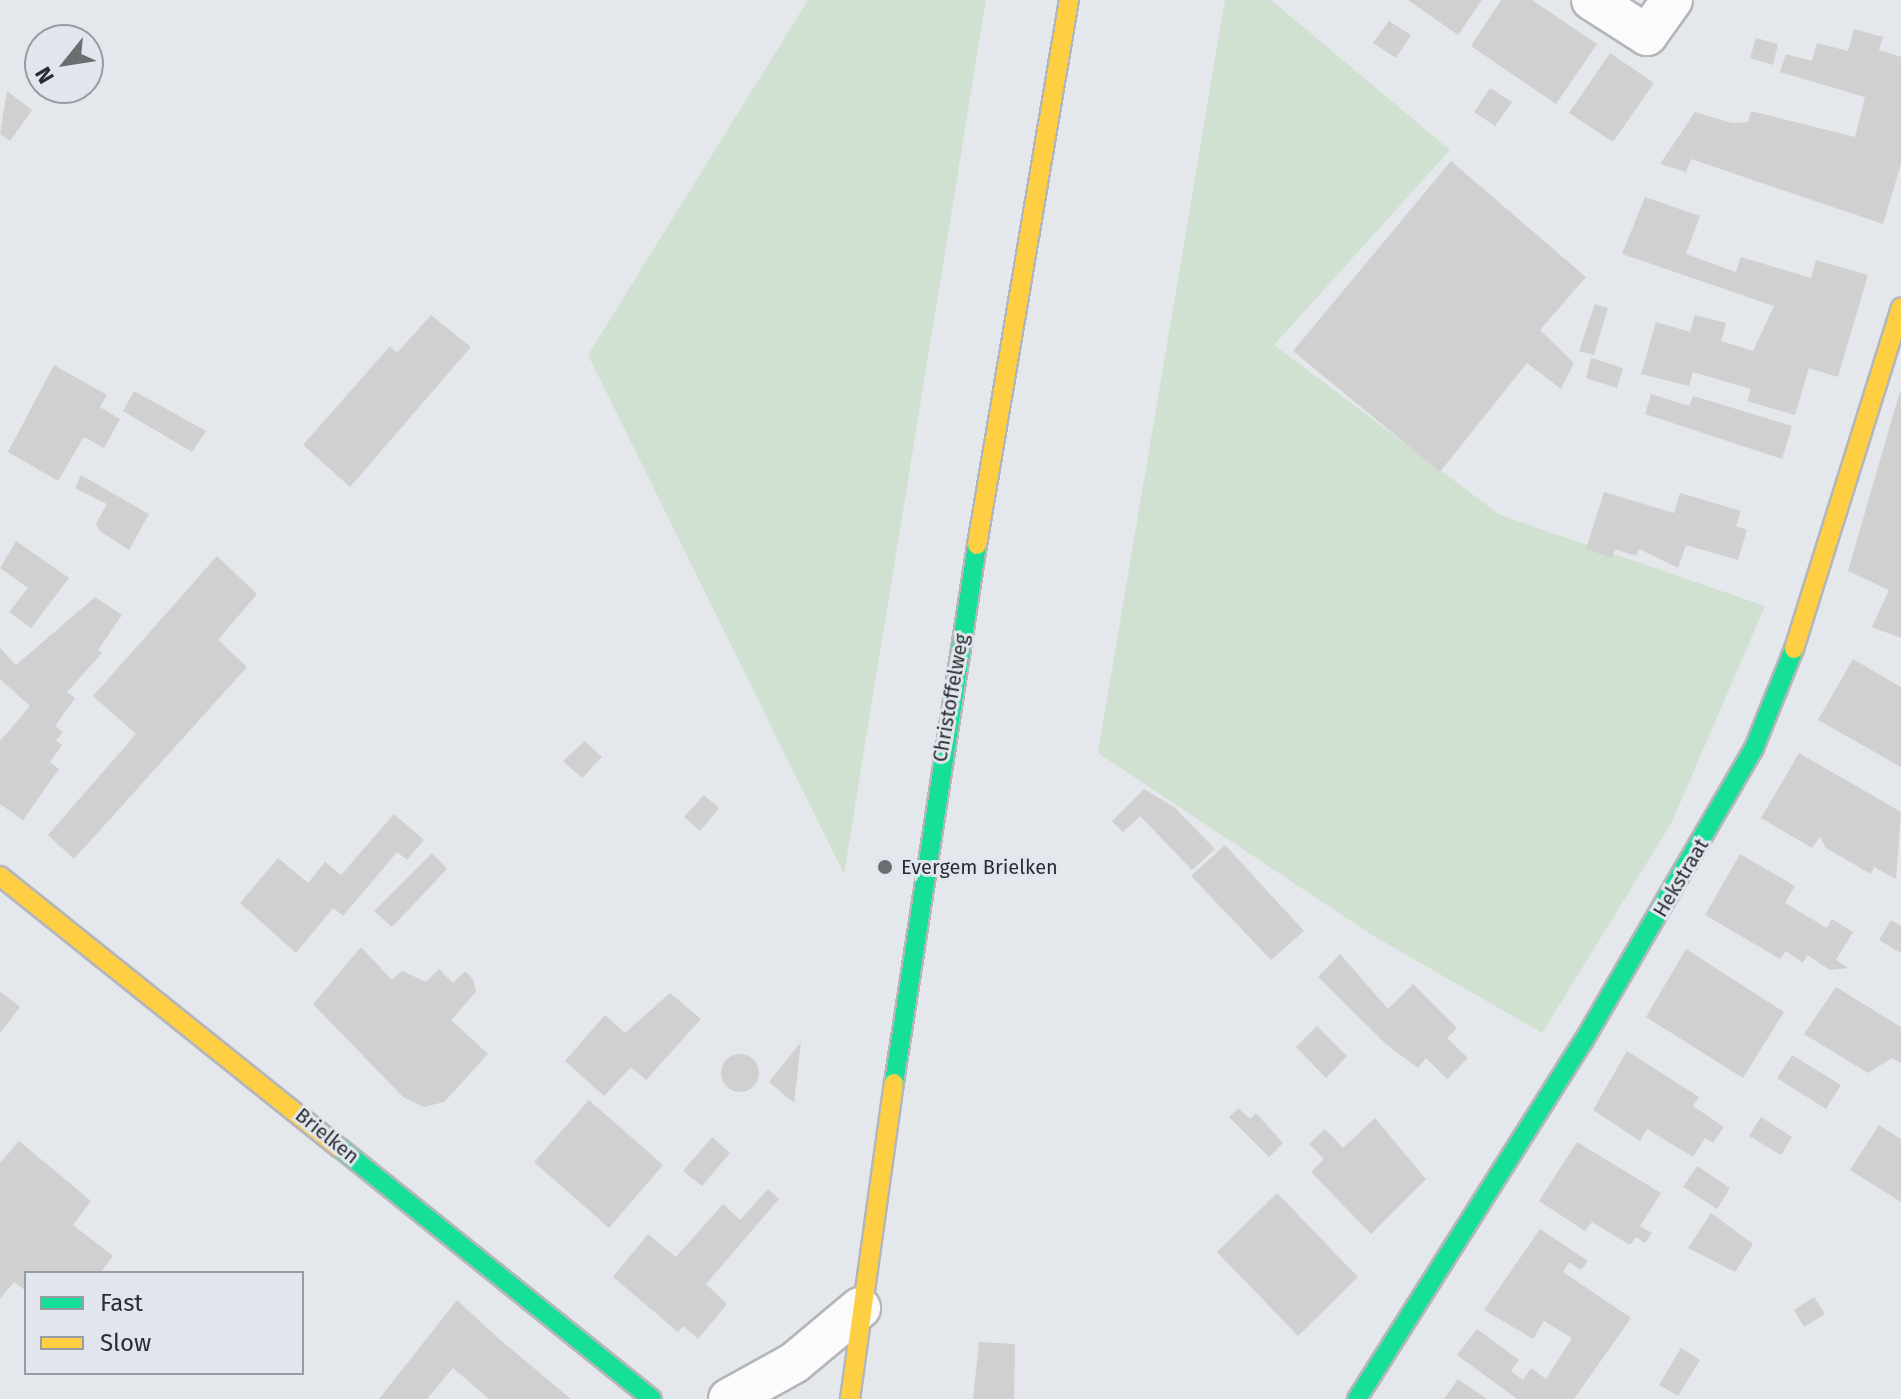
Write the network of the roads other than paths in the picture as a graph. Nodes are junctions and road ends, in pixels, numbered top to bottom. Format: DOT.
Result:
graph roads {
  1 [pos="1069,0"];
  2 [pos="1592,0"];
  3 [pos="1672,0"];
  4 [pos="1901,307"];
  5 [pos="0,876"];
  6 [pos="860,1308"];
  7 [pos="652,1399"];
  8 [pos="729,1399"];
  9 [pos="850,1399"];
  10 [pos="1357,1399"];
  1 -- 6 [label="street, Christoffelweg"];
  2 -- 3 [label="street"];
  4 -- 10 [label="street, Hekstraat"];
  5 -- 7 [label="street, Brielken"];
  6 -- 8 [label="street"];
  6 -- 9 [label="street, Christoffelweg"];
}
